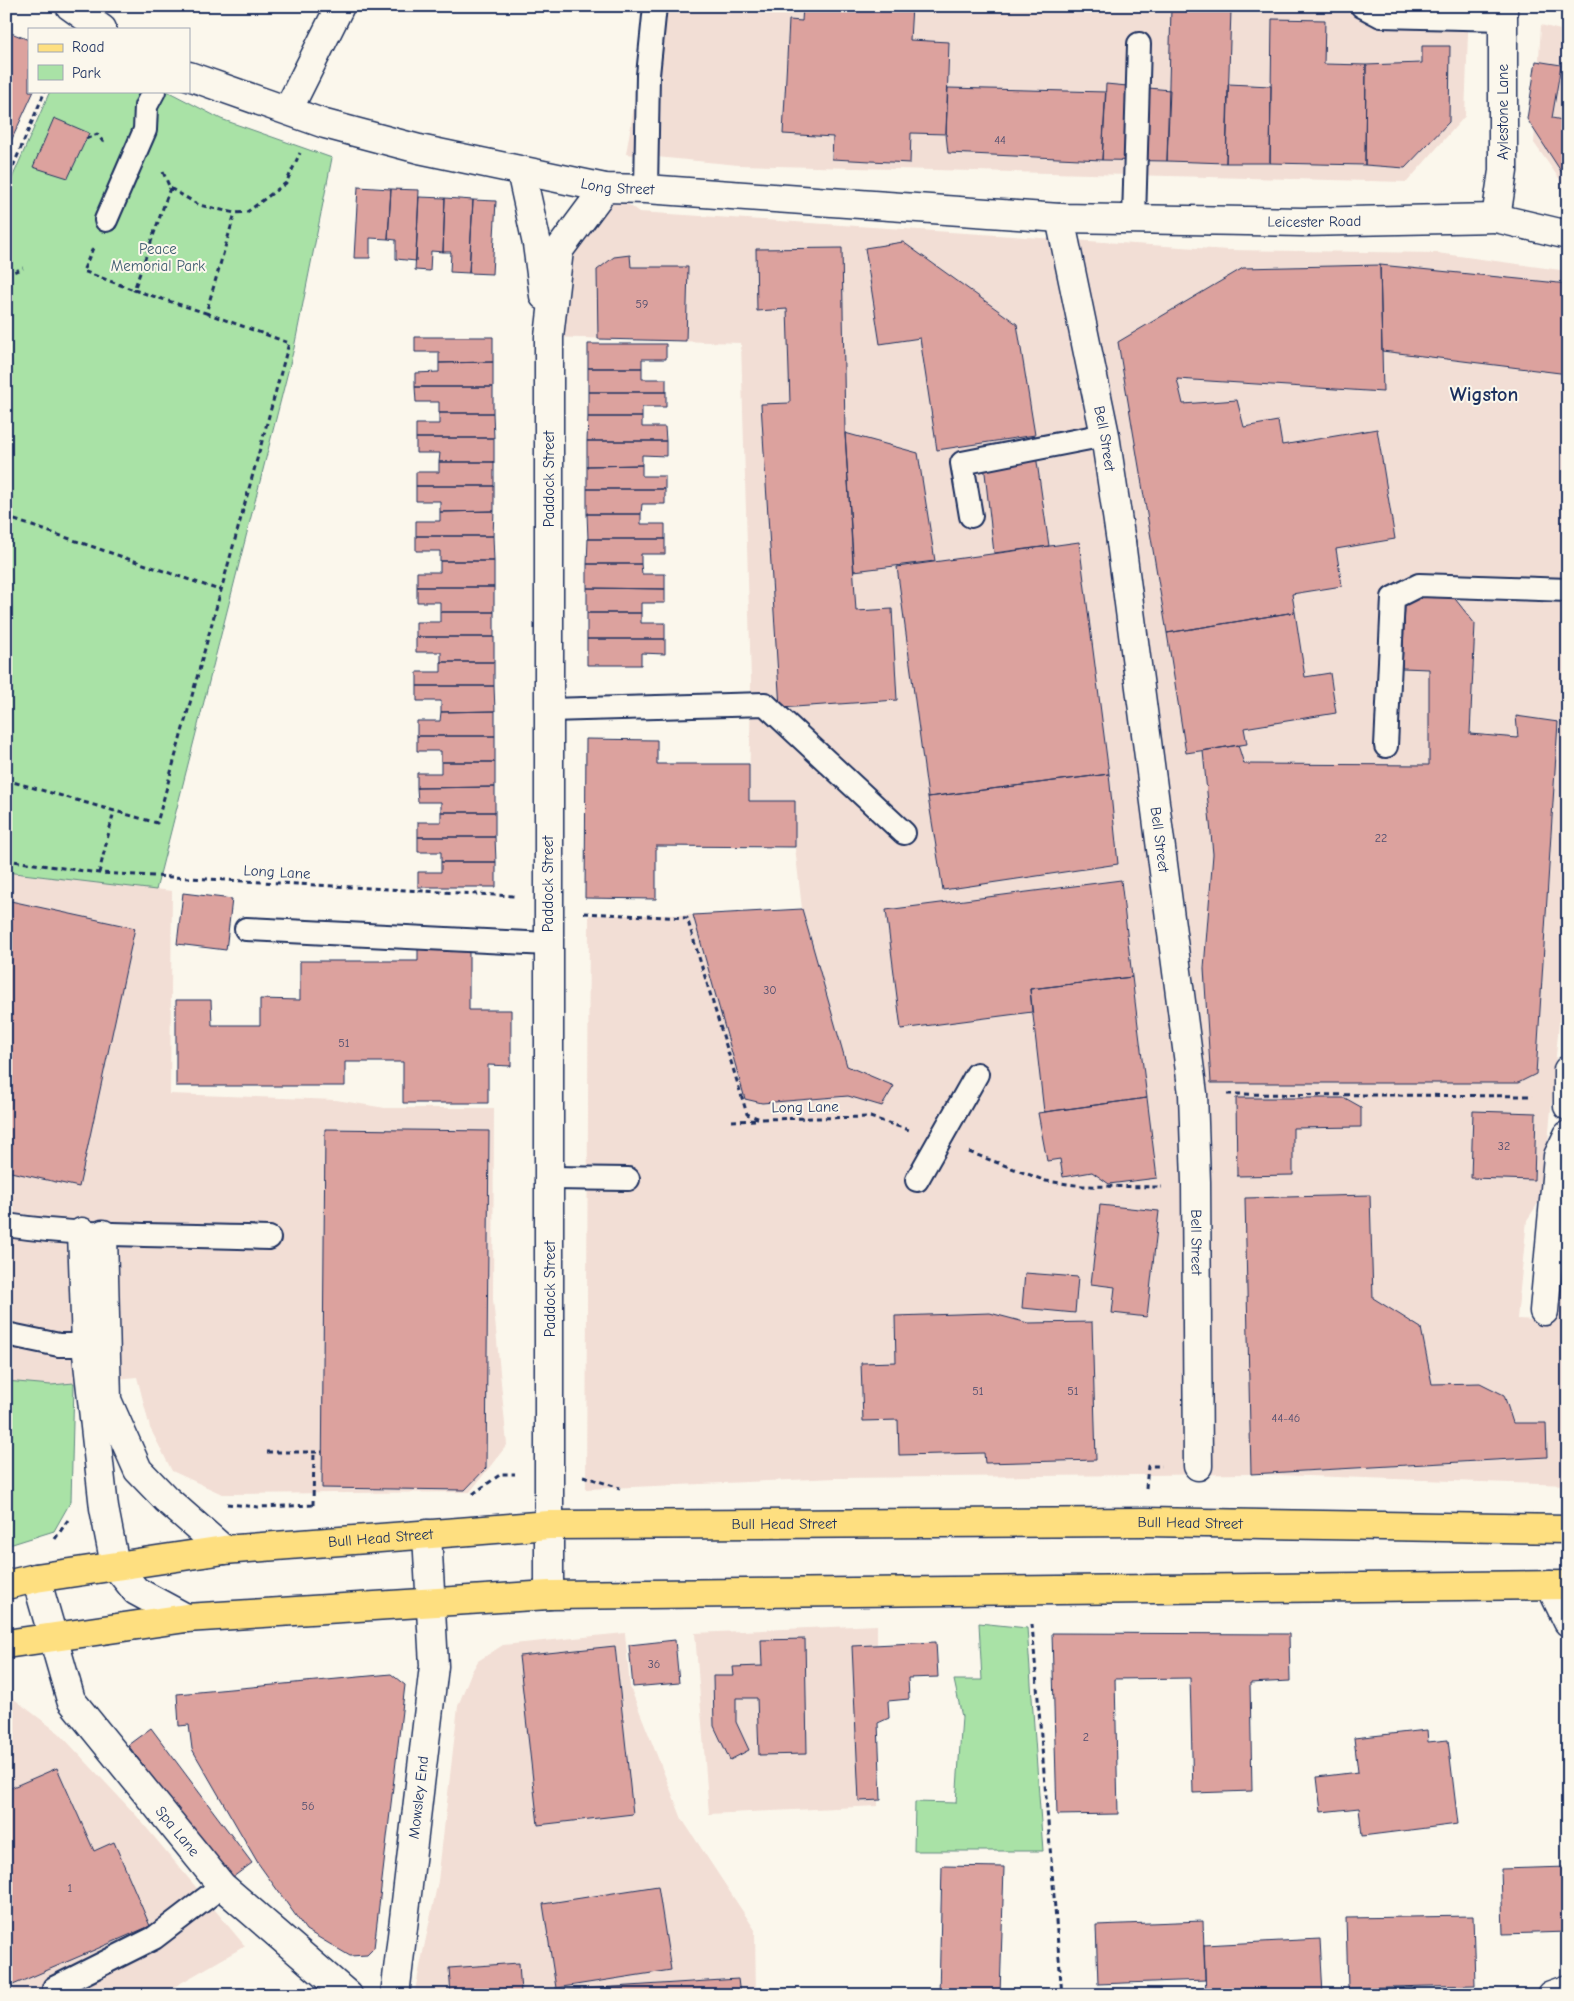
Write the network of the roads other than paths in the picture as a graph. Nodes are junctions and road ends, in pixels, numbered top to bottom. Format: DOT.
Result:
graph roads {
  1 [pos="70,6"];
  2 [pos="340,6"];
  3 [pos="655,6"];
  4 [pos="1362,6"];
  5 [pos="1503,13"];
  6 [pos="101,28"];
  7 [pos="1139,44"];
  8 [pos="190,76"];
  9 [pos="153,92"];
  10 [pos="288,110"];
  11 [pos="521,172"];
  12 [pos="605,188"];
  13 [pos="646,189"];
  14 [pos="1060,218"];
  15 [pos="1496,218"];
  16 [pos="1134,219"];
  17 [pos="106,220"];
  18 [pos="1568,235"];
  19 [pos="549,337"];
  20 [pos="1105,435"];
  21 [pos="971,516"];
  22 [pos="1568,590"];
  23 [pos="549,710"];
  24 [pos="1386,746"];
  25 [pos="904,834"];
  26 [pos="246,929"];
  27 [pos="548,944"];
  28 [pos="977,1074"];
  29 [pos="1568,1135"];
  30 [pos="550,1178"];
  31 [pos="628,1178"];
  32 [pos="917,1180"];
  33 [pos="6,1225"];
  34 [pos="93,1233"];
  35 [pos="269,1238"];
  36 [pos="1544,1311"];
  37 [pos="6,1334"];
  38 [pos="86,1345"];
  39 [pos="1198,1466"];
  40 [pos="549,1525"];
  41 [pos="1568,1529"];
  42 [pos="427,1534"];
  43 [pos="224,1550"];
  44 [pos="115,1565"];
  45 [pos="36,1578"];
  46 [pos="6,1585"];
  47 [pos="1559,1585"];
  48 [pos="549,1595"];
  49 [pos="430,1601"];
  50 [pos="186,1618"];
  51 [pos="1568,1622"];
  52 [pos="52,1637"];
  53 [pos="6,1644"];
  54 [pos="222,1886"];
  55 [pos="54,1988"];
  56 [pos="1568,1988"];
  57 [pos="348,1995"];
  58 [pos="395,1995"];
  59 [pos="1551,1995"];
  1 -- 6 [label="street"];
  2 -- 10 [label="street"];
  3 -- 13 [label="lane"];
  4 -- 5 [label="lane"];
  5 -- 15 [label="street, Aylestone Lane"];
  7 -- 16 [label="lane"];
  8 -- 10 [label="street, Long Street"];
  9 -- 17 [label="lane"];
  10 -- 11 [label="street, Long Street"];
  11 -- 12 [label="street, Long Street"];
  11 -- 19 [label="street"];
  12 -- 13 [label="street, Long Street"];
  12 -- 19 [label="street, Paddock Street"];
  13 -- 14 [label="street, Long Street"];
  14 -- 16 [label="street, Leicester Road"];
  14 -- 20 [label="street, Bell Street"];
  15 -- 16 [label="street, Leicester Road"];
  15 -- 18 [label="street, Leicester Road"];
  19 -- 23 [label="street, Paddock Street"];
  20 -- 21 [label="lane"];
  20 -- 39 [label="street, Bell Street"];
  22 -- 24 [label="lane"];
  23 -- 25 [label="lane"];
  23 -- 27 [label="street, Paddock Street"];
  26 -- 27 [label="lane"];
  27 -- 30 [label="street, Paddock Street"];
  28 -- 32 [label="lane"];
  29 -- 36 [label="street"];
  30 -- 31 [label="lane"];
  30 -- 40 [label="street, Paddock Street"];
  33 -- 34 [label="lane"];
  34 -- 35 [label="lane"];
  34 -- 38 [label="street"];
  34 -- 43 [label="street"];
  37 -- 38 [label="lane"];
  38 -- 44 [label="street"];
  40 -- 41 [label="main road, Bull Head Street"];
  40 -- 42 [label="main road, Bull Head Street"];
  40 -- 48 [label="street, Paddock Street"];
  42 -- 43 [label="main road, Bull Head Street"];
  42 -- 49 [label="street, Mowsley End"];
  43 -- 44 [label="main road, Bull Head Street"];
  44 -- 45 [label="main road, Bull Head Street"];
  44 -- 50 [label="street"];
  45 -- 46 [label="main road, Bull Head Street"];
  45 -- 52 [label="street, Spa Lane"];
  47 -- 48 [label="main road"];
  47 -- 51 [label="street"];
  48 -- 49 [label="main road"];
  49 -- 50 [label="main road"];
  49 -- 58 [label="street, Mowsley End"];
  50 -- 52 [label="main road"];
  52 -- 53 [label="main road"];
  52 -- 54 [label="street, Spa Lane"];
  54 -- 55 [label="lane"];
  54 -- 57 [label="street, Spa Lane"];
  56 -- 59 [label="street"];
}
